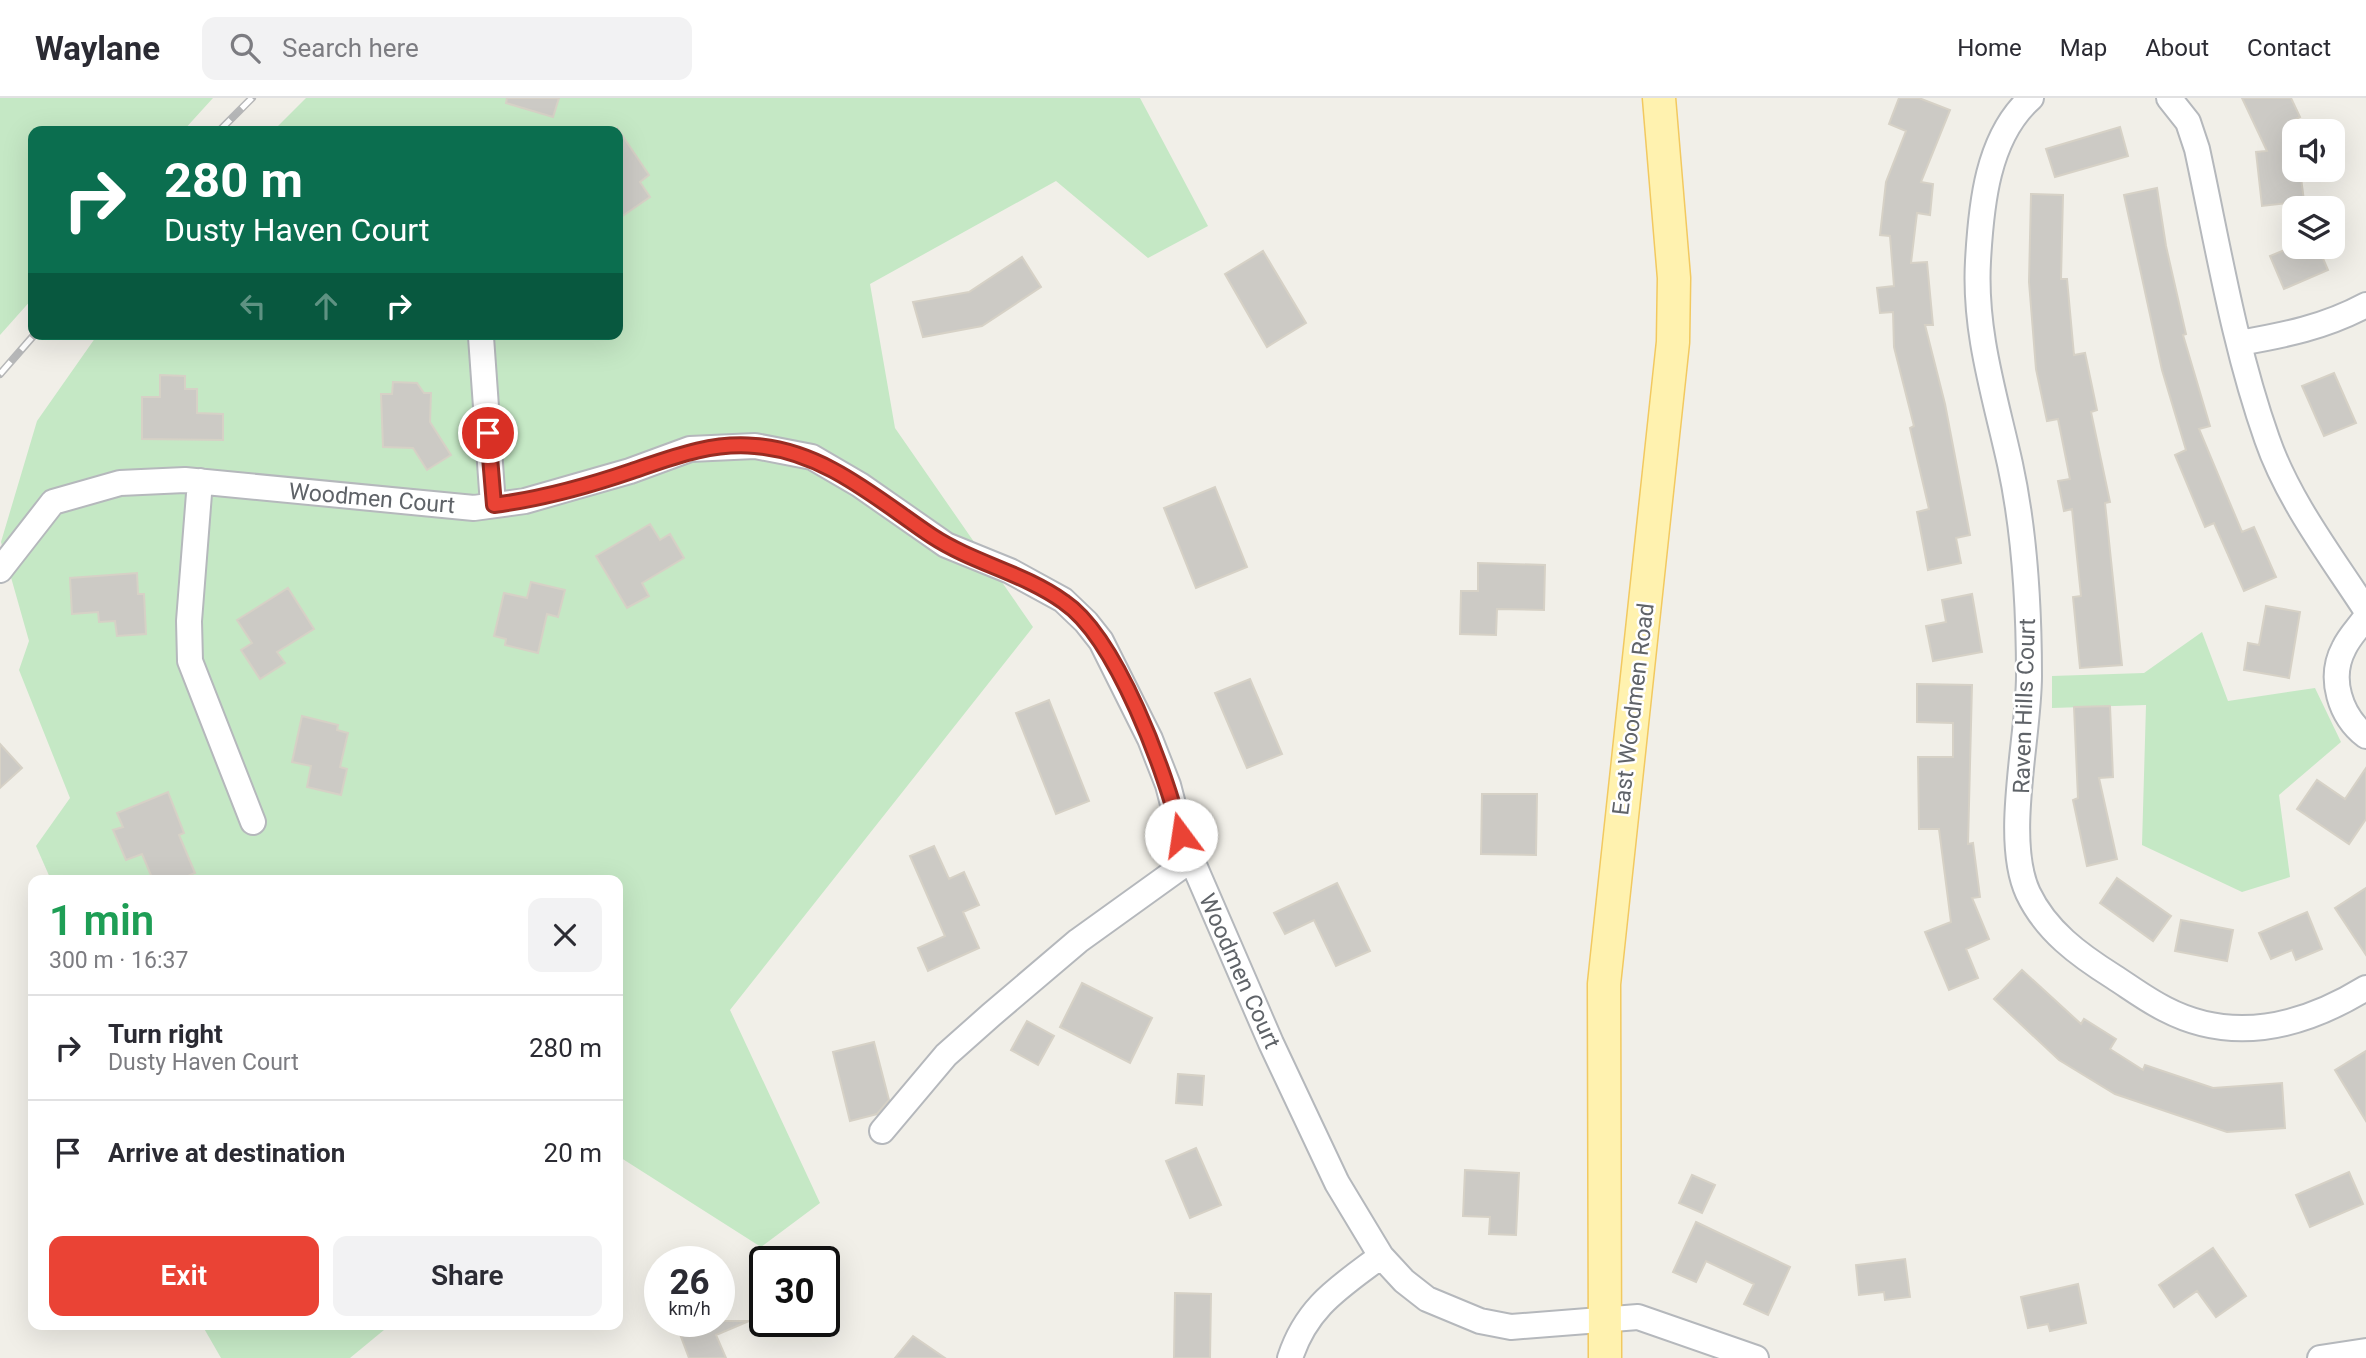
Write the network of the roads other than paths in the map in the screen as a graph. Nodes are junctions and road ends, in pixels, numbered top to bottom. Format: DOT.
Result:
graph roads {
  1 [pos="1659,98"];
  2 [pos="2031,98"];
  3 [pos="2169,98"];
  4 [pos="2366,305"];
  5 [pos="481,340"];
  6 [pos="2239,343"];
  7 [pos="200,481"];
  8 [pos="494,505"];
  9 [pos="0,570"];
  10 [pos="2366,610"];
  11 [pos="2366,617"];
  12 [pos="2366,736"];
  13 [pos="253,822"];
  14 [pos="1192,859"];
  15 [pos="2366,988"];
  16 [pos="882,1131"];
  17 [pos="1381,1255"];
  18 [pos="1604,1320"];
  19 [pos="2366,1351"];
  20 [pos="1290,1358"];
  21 [pos="1605,1358"];
  22 [pos="1756,1358"];
  23 [pos="2320,1358"];
  1 -- 18 [label="main road, East Woodmen Road"];
  2 -- 15 [label="street, Raven Hills Court"];
  3 -- 6 [label="street"];
  4 -- 6 [label="street"];
  5 -- 8 [label="street"];
  6 -- 10 [label="street"];
  7 -- 8 [label="street, Woodmen Court"];
  7 -- 9 [label="street, Woodmen Court"];
  7 -- 13 [label="street"];
  8 -- 14 [label="street, Woodmen Court"];
  11 -- 12 [label="street"];
  14 -- 16 [label="street"];
  14 -- 17 [label="street, Woodmen Court"];
  17 -- 18 [label="street, Woodmen Court"];
  17 -- 20 [label="street"];
  18 -- 21 [label="main road, East Woodmen Road"];
  18 -- 22 [label="street, Woodmen Court"];
  19 -- 23 [label="street"];
}
